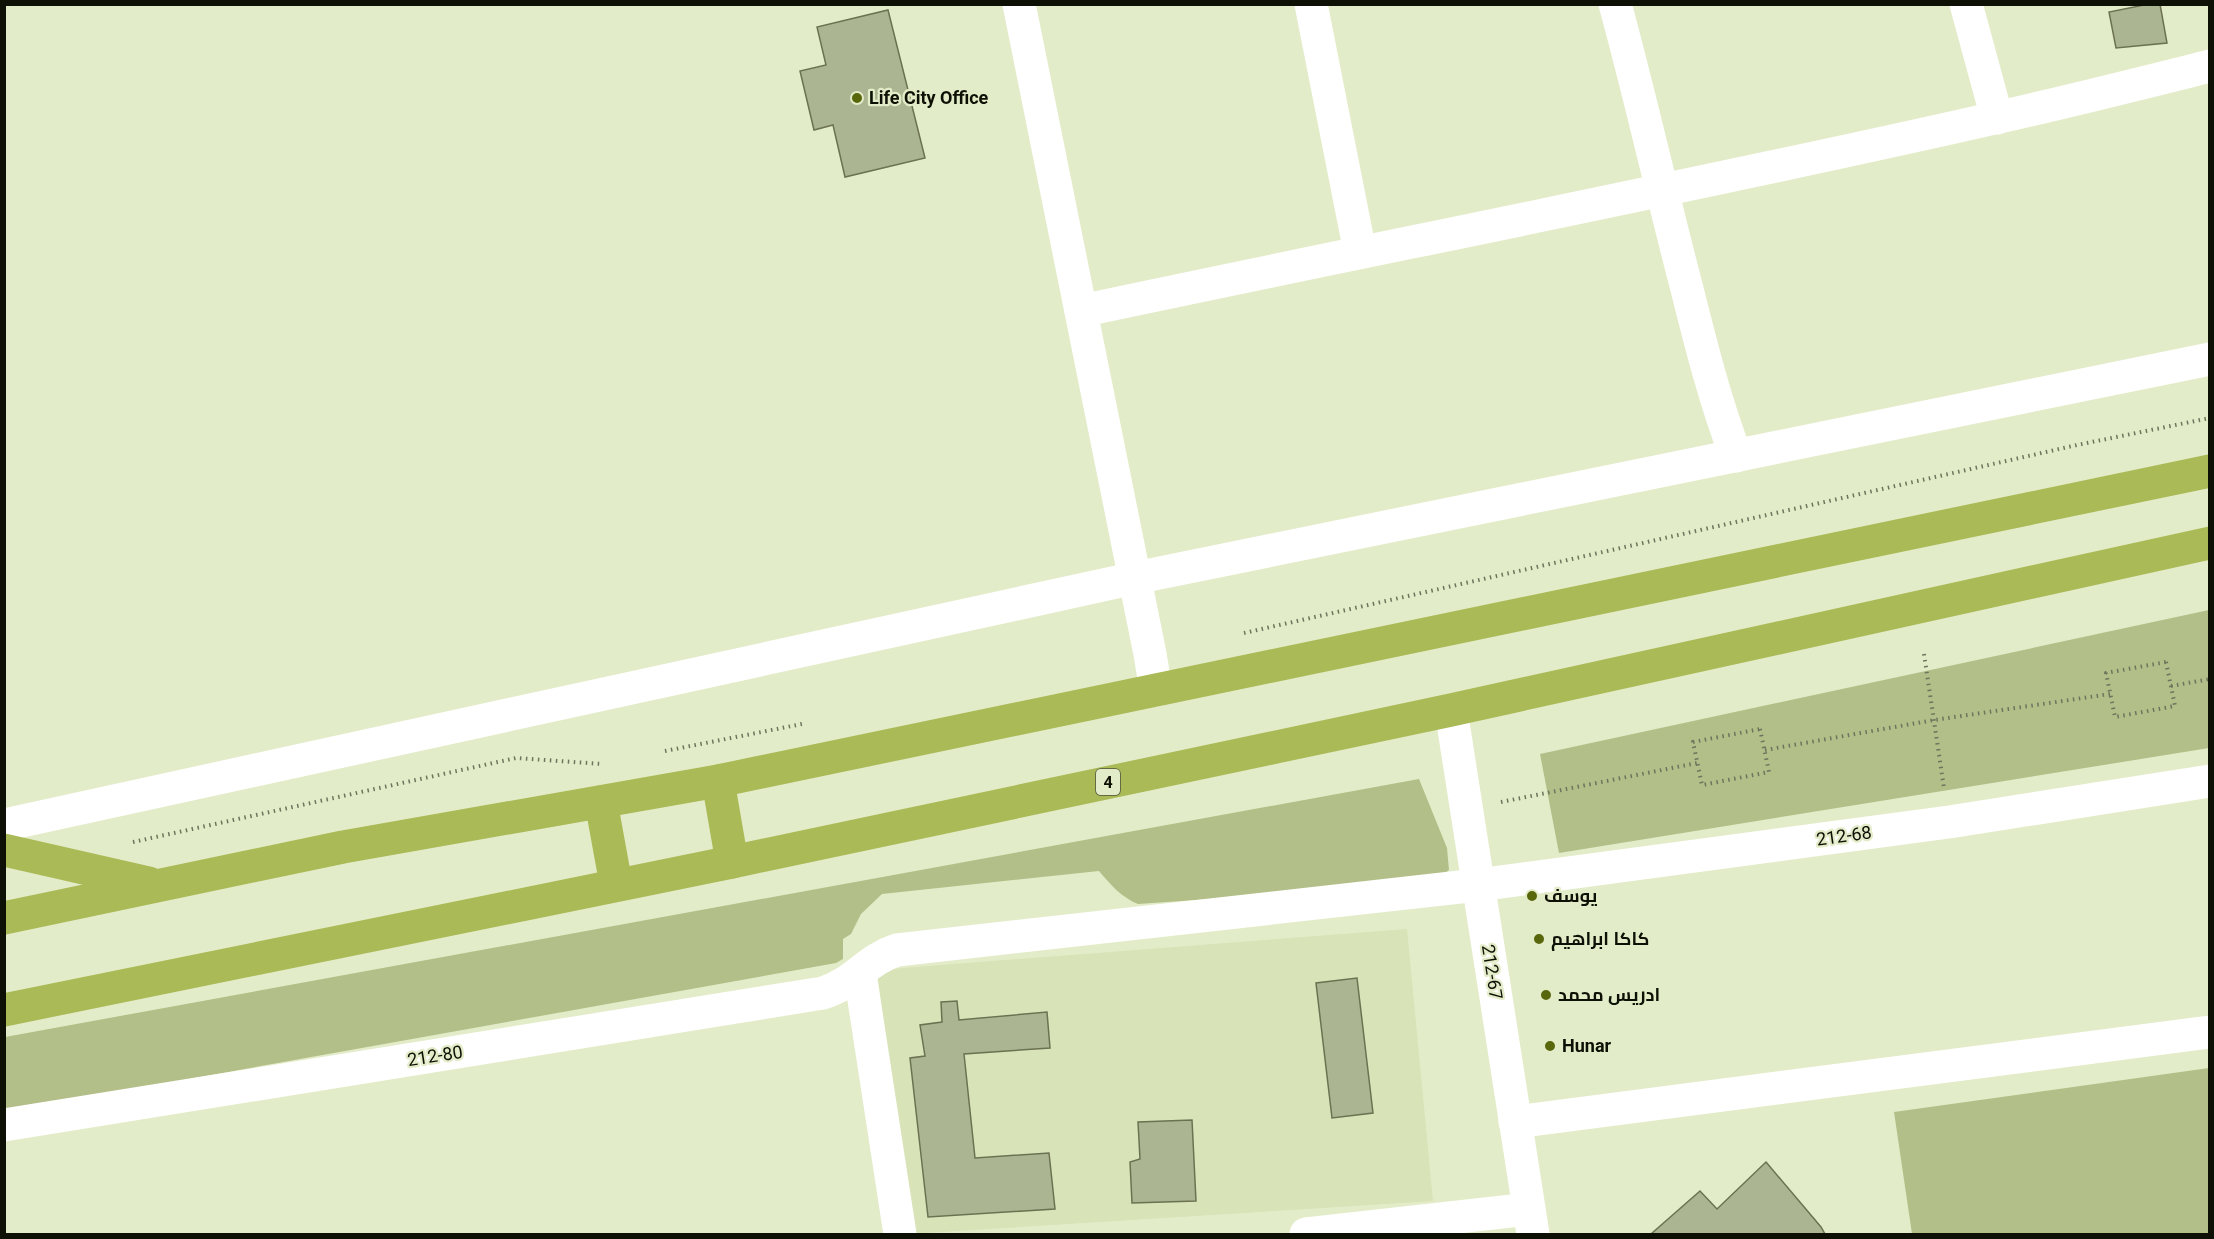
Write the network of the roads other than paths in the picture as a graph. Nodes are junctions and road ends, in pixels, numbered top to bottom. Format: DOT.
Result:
graph roads {
  1 [pos="1019,4"];
  2 [pos="1311,4"];
  3 [pos="1615,4"];
  4 [pos="1966,4"];
  5 [pos="2210,66"];
  6 [pos="1997,118"];
  7 [pos="1661,191"];
  8 [pos="1360,252"];
  9 [pos="1081,311"];
  10 [pos="2210,359"];
  11 [pos="1736,456"];
  12 [pos="2210,471"];
  13 [pos="2210,543"];
  14 [pos="1135,578"];
  15 [pos="1156,690"];
  16 [pos="1451,710"];
  17 [pos="718,781"];
  18 [pos="2210,781"];
  19 [pos="601,802"];
  20 [pos="4,825"];
  21 [pos="4,850"];
  22 [pos="732,862"];
  23 [pos="616,884"];
  24 [pos="1478,885"];
  25 [pos="159,886"];
  26 [pos="4,918"];
  27 [pos="860,974"];
  28 [pos="4,1010"];
  29 [pos="2210,1032"];
  30 [pos="1515,1122"];
  31 [pos="4,1125"];
  32 [pos="1531,1222"];
  33 [pos="900,1234"];
  34 [pos="1306,1234"];
  1 -- 9 [label="street"];
  2 -- 8 [label="street"];
  3 -- 7 [label="street"];
  4 -- 6 [label="street"];
  5 -- 6 [label="street"];
  6 -- 7 [label="street"];
  7 -- 8 [label="street"];
  7 -- 11 [label="street"];
  8 -- 9 [label="street"];
  9 -- 14 [label="street"];
  10 -- 11 [label="street"];
  11 -- 14 [label="street"];
  12 -- 15 [label="highway"];
  13 -- 16 [label="highway, 4"];
  14 -- 15 [label="street"];
  14 -- 20 [label="street"];
  15 -- 17 [label="highway"];
  16 -- 22 [label="highway, 4"];
  16 -- 24 [label="street, 212-67"];
  17 -- 19 [label="highway"];
  17 -- 22 [label="highway"];
  18 -- 24 [label="street, 212-68"];
  19 -- 23 [label="highway"];
  19 -- 25 [label="highway"];
  21 -- 25 [label="highway"];
  22 -- 23 [label="highway, 4"];
  23 -- 28 [label="highway, 4"];
  24 -- 27 [label="street, 212-68"];
  24 -- 30 [label="street, 212-67"];
  25 -- 26 [label="highway"];
  27 -- 31 [label="street, 212-80"];
  27 -- 33 [label="street"];
  29 -- 30 [label="street"];
  30 -- 32 [label="street, 212-67"];
  32 -- 34 [label="street"];
}
